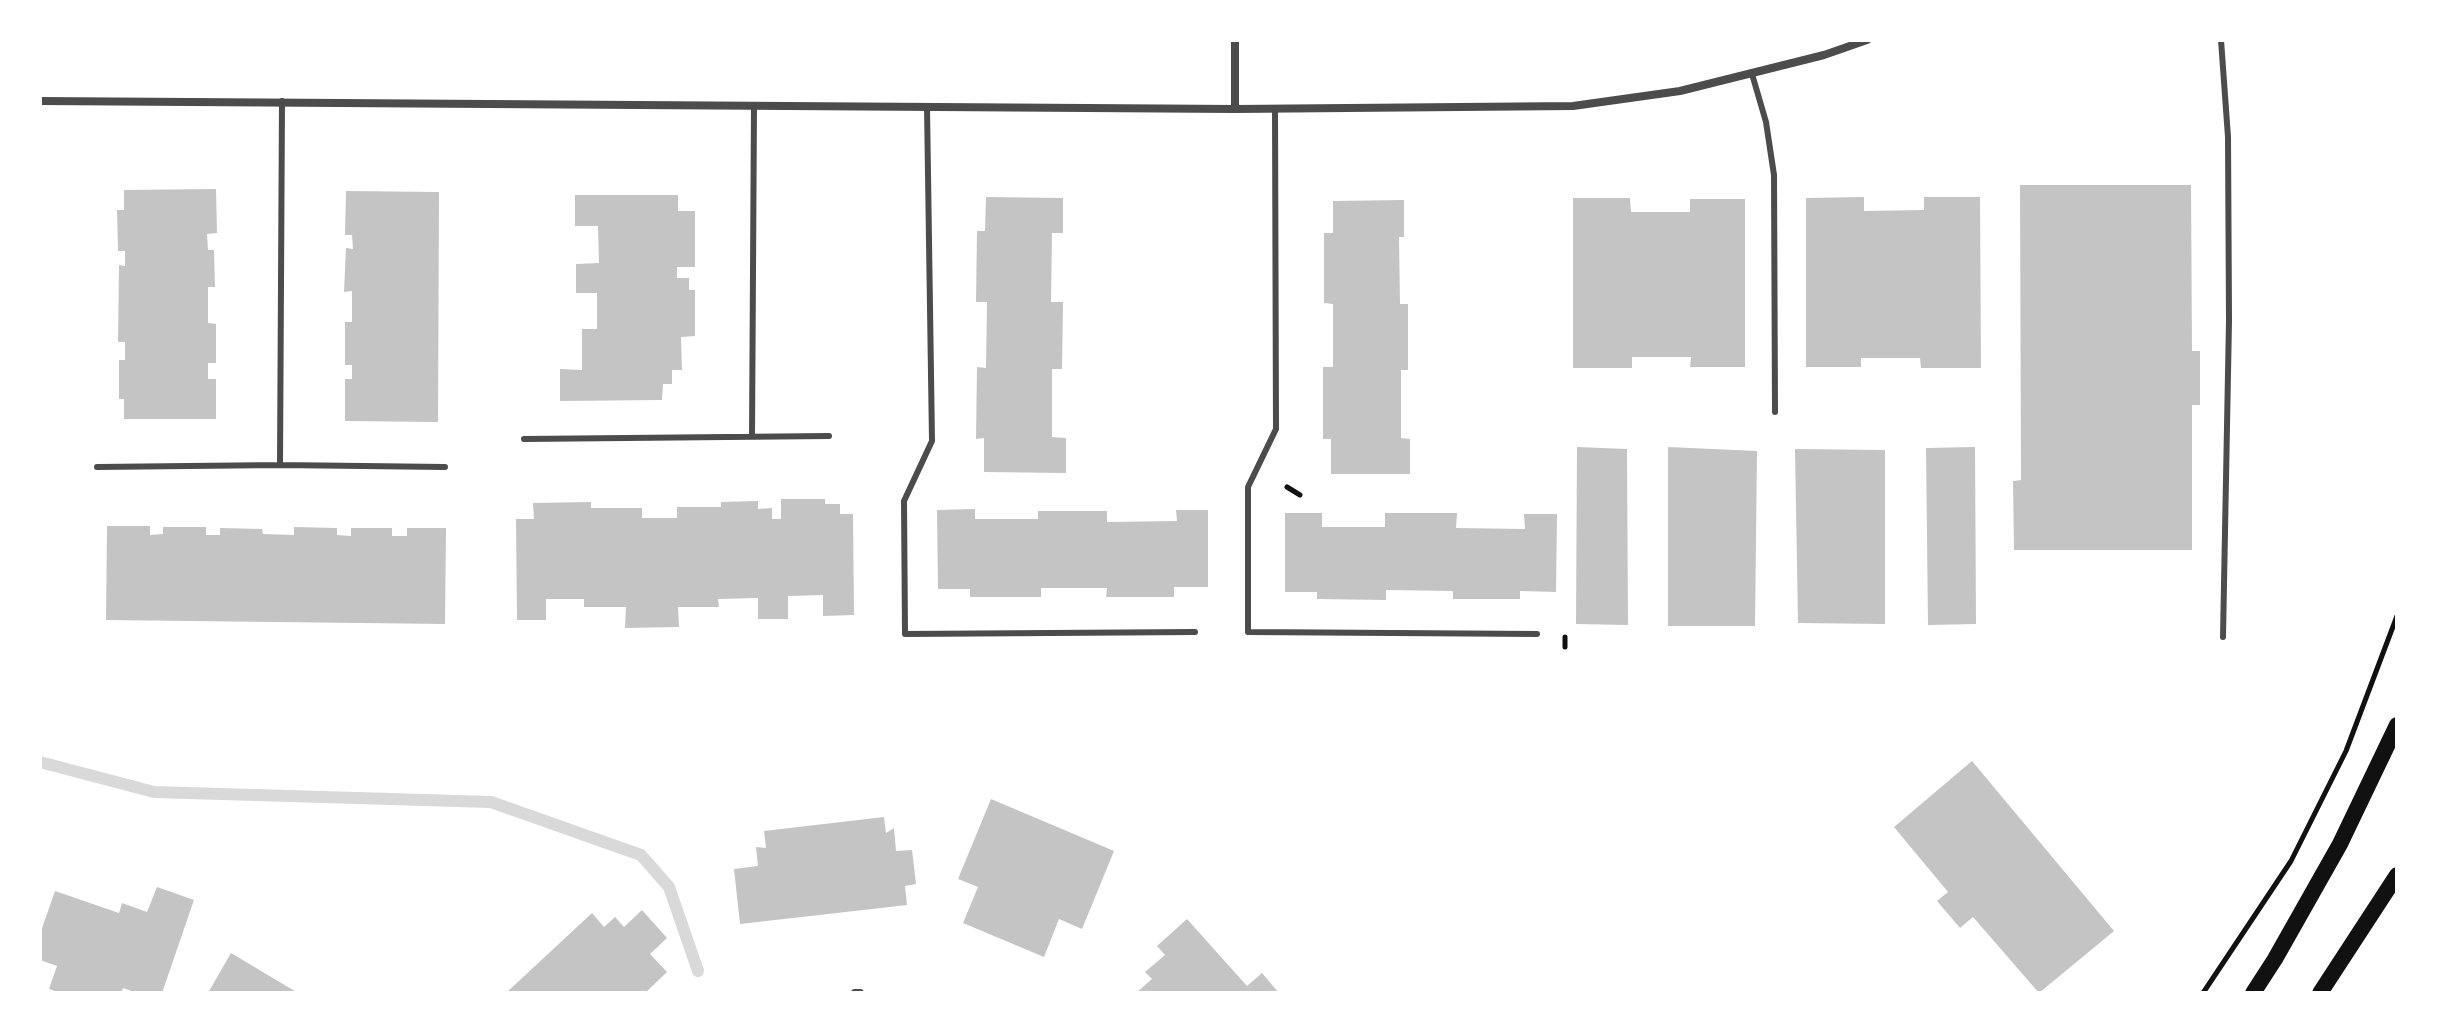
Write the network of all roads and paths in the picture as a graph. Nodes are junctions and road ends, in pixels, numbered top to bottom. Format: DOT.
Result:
graph roads {
  1 [pos="1235,40"];
  2 [pos="1867,40"];
  3 [pos="2221,40"];
  4 [pos="1752,74"];
  5 [pos="40,101"];
  6 [pos="282,101"];
  7 [pos="754,106"];
  8 [pos="927,107"];
  9 [pos="1235,109"];
  10 [pos="1275,109"];
  11 [pos="1775,412"];
  12 [pos="752,435"];
  13 [pos="829,436"];
  14 [pos="524,439"];
  15 [pos="280,465"];
  16 [pos="97,467"];
  17 [pos="445,467"];
  18 [pos="1287,487"];
  19 [pos="1300,495"];
  20 [pos="2397,616"];
  21 [pos="1195,632"];
  22 [pos="1537,634"];
  23 [pos="1565,637"];
  24 [pos="2223,637"];
  25 [pos="1565,647"];
  26 [pos="2397,725"];
  27 [pos="2397,875"];
  28 [pos="2203,993"];
  29 [pos="2253,993"];
  30 [pos="2320,993"];
  1 -- 9 [label="street"];
  2 -- 4 [label="street"];
  3 -- 24 [label="lane"];
  4 -- 10 [label="street"];
  4 -- 11 [label="lane"];
  5 -- 6 [label="street"];
  6 -- 7 [label="street"];
  6 -- 15 [label="lane"];
  7 -- 8 [label="street"];
  7 -- 12 [label="lane"];
  8 -- 9 [label="street"];
  8 -- 21 [label="lane"];
  9 -- 10 [label="street"];
  10 -- 22 [label="lane"];
  12 -- 13 [label="lane"];
  12 -- 14 [label="lane"];
  15 -- 16 [label="lane"];
  15 -- 17 [label="lane"];
  18 -- 19 [label="path"];
  20 -- 28 [label="path"];
  23 -- 25 [label="path"];
  26 -- 29 [label="main road"];
  27 -- 30 [label="main road"];
}
